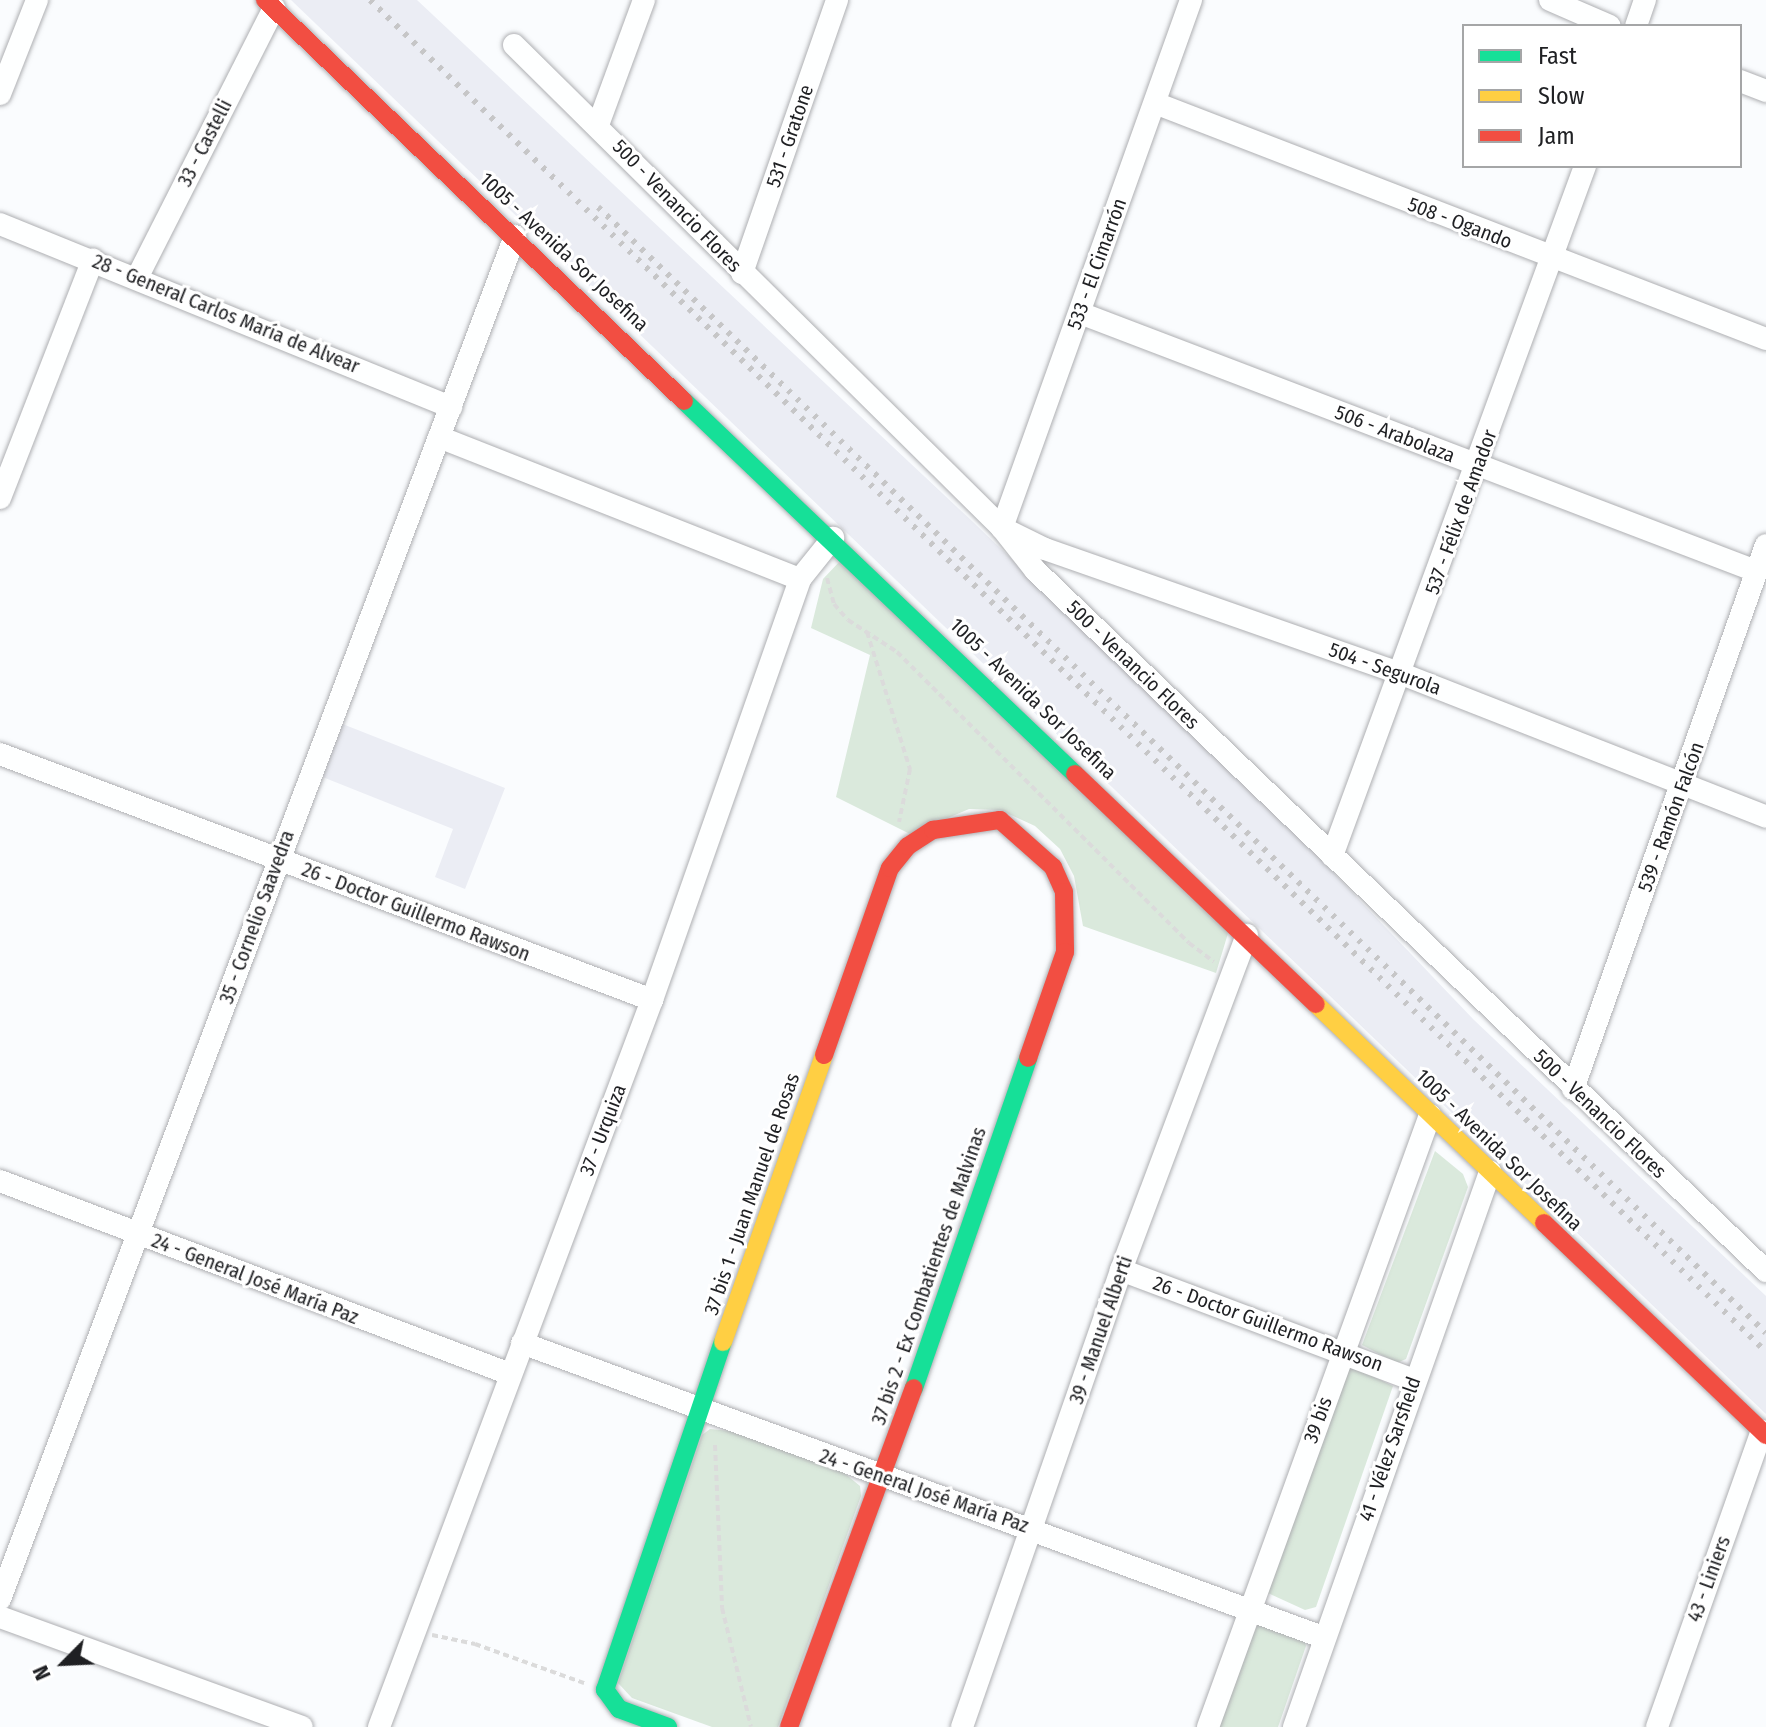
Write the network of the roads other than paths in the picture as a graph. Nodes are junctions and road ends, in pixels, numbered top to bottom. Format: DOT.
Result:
graph roads {
  1 [pos="37,0"];
  2 [pos="644,0"];
  3 [pos="837,0"];
  4 [pos="1191,0"];
  5 [pos="1550,0"];
  6 [pos="1645,0"];
  7 [pos="270,4"];
  8 [pos="1605,24"];
  9 [pos="1637,24"];
  10 [pos="514,45"];
  11 [pos="1742,82"];
  12 [pos="1766,91"];
  13 [pos="0,94"];
  14 [pos="1155,103"];
  15 [pos="598,125"];
  16 [pos="1584,168"];
  17 [pos="0,224"];
  18 [pos="515,236"];
  19 [pos="1550,259"];
  20 [pos="93,260"];
  21 [pos="742,273"];
  22 [pos="137,278"];
  23 [pos="1080,313"];
  24 [pos="1766,339"];
  25 [pos="451,407"];
  26 [pos="439,437"];
  27 [pos="1478,465"];
  28 [pos="0,498"];
  29 [pos="1002,528"];
  30 [pos="827,545"];
  31 [pos="1766,545"];
  32 [pos="1756,571"];
  33 [pos="800,579"];
  34 [pos="1402,674"];
  35 [pos="0,754"];
  36 [pos="1683,784"];
  37 [pos="1766,817"];
  38 [pos="1030,842"];
  39 [pos="1332,856"];
  40 [pos="278,860"];
  41 [pos="1247,935"];
  42 [pos="652,1000"];
  43 [pos="1573,1089"];
  44 [pos="1430,1115"];
  45 [pos="1490,1172"];
  46 [pos="0,1181"];
  47 [pos="139,1235"];
  48 [pos="1121,1270"];
  49 [pos="1766,1271"];
  50 [pos="522,1343"];
  51 [pos="1343,1350"];
  52 [pos="510,1374"];
  53 [pos="1413,1380"];
  54 [pos="706,1414"];
  55 [pos="1764,1433"];
  56 [pos="883,1478"];
  57 [pos="1032,1529"];
  58 [pos="0,1599"];
  59 [pos="1251,1608"];
  60 [pos="0,1617"];
  61 [pos="1325,1638"];
  62 [pos="302,1727"];
  63 [pos="379,1727"];
  64 [pos="668,1727"];
  65 [pos="789,1727"];
  66 [pos="962,1727"];
  67 [pos="1208,1727"];
  68 [pos="1294,1727"];
  69 [pos="1657,1727"];
  1 -- 13 [label="street"];
  2 -- 15 [label="street"];
  3 -- 21 [label="street, 531 - Gratone"];
  4 -- 14 [label="street, 533 - El Cimarrón"];
  5 -- 8 [label="street"];
  6 -- 9 [label="street"];
  7 -- 18 [label="street, 1005 - Avenida Sor Josefina"];
  7 -- 22 [label="street, 33 - Castelli"];
  10 -- 15 [label="street, 500 - Venancio Flores"];
  11 -- 12 [label="street"];
  14 -- 19 [label="street, 508 - Ogando"];
  14 -- 23 [label="street, 533 - El Cimarrón"];
  15 -- 21 [label="street, 500 - Venancio Flores"];
  16 -- 19 [label="street, 537 - Félix de Amador"];
  17 -- 20 [label="street, 28 - General Carlos María de Alvear"];
  18 -- 25 [label="street, 35 - Cornelio Saavedra"];
  18 -- 30 [label="street, 1005 - Avenida Sor Josefina"];
  19 -- 24 [label="street, 508 - Ogando"];
  19 -- 27 [label="street, 537 - Félix de Amador"];
  20 -- 22 [label="street, 28 - General Carlos María de Alvear"];
  20 -- 28 [label="street"];
  21 -- 29 [label="street, 500 - Venancio Flores"];
  22 -- 25 [label="street, 28 - General Carlos María de Alvear"];
  23 -- 27 [label="street, 506 - Arabolaza"];
  23 -- 29 [label="street, 533 - El Cimarrón"];
  25 -- 26 [label="street, 35 - Cornelio Saavedra"];
  26 -- 33 [label="street"];
  26 -- 40 [label="street, 35 - Cornelio Saavedra"];
  27 -- 32 [label="street, 506 - Arabolaza"];
  27 -- 34 [label="street, 537 - Félix de Amador"];
  29 -- 34 [label="street, 504 - Segurola"];
  29 -- 39 [label="street, 500 - Venancio Flores"];
  30 -- 33 [label="street, 37 - Urquiza"];
  30 -- 41 [label="street, 1005 - Avenida Sor Josefina"];
  31 -- 32 [label="street, 539 - Ramón Falcón"];
  32 -- 36 [label="street, 539 - Ramón Falcón"];
  33 -- 42 [label="street, 37 - Urquiza"];
  34 -- 36 [label="street, 504 - Segurola"];
  34 -- 39 [label="street, 537 - Félix de Amador"];
  35 -- 40 [label="street, 26 - Doctor Guillermo Rawson"];
  36 -- 37 [label="street, 504 - Segurola"];
  36 -- 43 [label="street, 539 - Ramón Falcón"];
  38 -- 54 [label="street, 37 bis 1 - Juan Manuel de Rosas"];
  38 -- 56 [label="street, 37 bis 2 - Ex Combatientes de Malvinas"];
  39 -- 43 [label="street, 500 - Venancio Flores"];
  40 -- 42 [label="street, 26 - Doctor Guillermo Rawson"];
  40 -- 47 [label="street, 35 - Cornelio Saavedra"];
  41 -- 44 [label="street, 1005 - Avenida Sor Josefina"];
  41 -- 48 [label="street, 39 - Manuel Alberti"];
  42 -- 50 [label="street, 37 - Urquiza"];
  43 -- 49 [label="street, 500 - Venancio Flores"];
  44 -- 45 [label="street, 1005 - Avenida Sor Josefina"];
  44 -- 51 [label="street, 39 bis"];
  45 -- 53 [label="street, 41 - Vélez Sarsfield"];
  45 -- 55 [label="street, 1005 - Avenida Sor Josefina"];
  46 -- 47 [label="street, 24 - General José María Paz"];
  47 -- 52 [label="street, 24 - General José María Paz"];
  47 -- 58 [label="street, 35 - Cornelio Saavedra"];
  48 -- 51 [label="street, 26 - Doctor Guillermo Rawson"];
  48 -- 57 [label="street, 39 - Manuel Alberti"];
  50 -- 52 [label="street, 37 - Urquiza"];
  50 -- 54 [label="street, 24 - General José María Paz"];
  51 -- 53 [label="street, 26 - Doctor Guillermo Rawson"];
  51 -- 59 [label="street, 39 bis"];
  52 -- 63 [label="street, 37 - Urquiza"];
  53 -- 61 [label="street, 41 - Vélez Sarsfield"];
  54 -- 56 [label="street, 24 - General José María Paz"];
  54 -- 64 [label="street, 37 bis 1 - Juan Manuel de Rosas"];
  55 -- 69 [label="street, 43 - Liniers"];
  56 -- 57 [label="street, 24 - General José María Paz"];
  56 -- 65 [label="street, 37 bis 2 - Ex Combatientes de Malvinas"];
  57 -- 59 [label="street, 24 - General José María Paz"];
  57 -- 66 [label="street, 39 - Manuel Alberti"];
  59 -- 61 [label="street, 24 - General José María Paz"];
  59 -- 67 [label="street, 39 bis"];
  60 -- 62 [label="street"];
  61 -- 68 [label="street, 41 - Vélez Sarsfield"];
}
